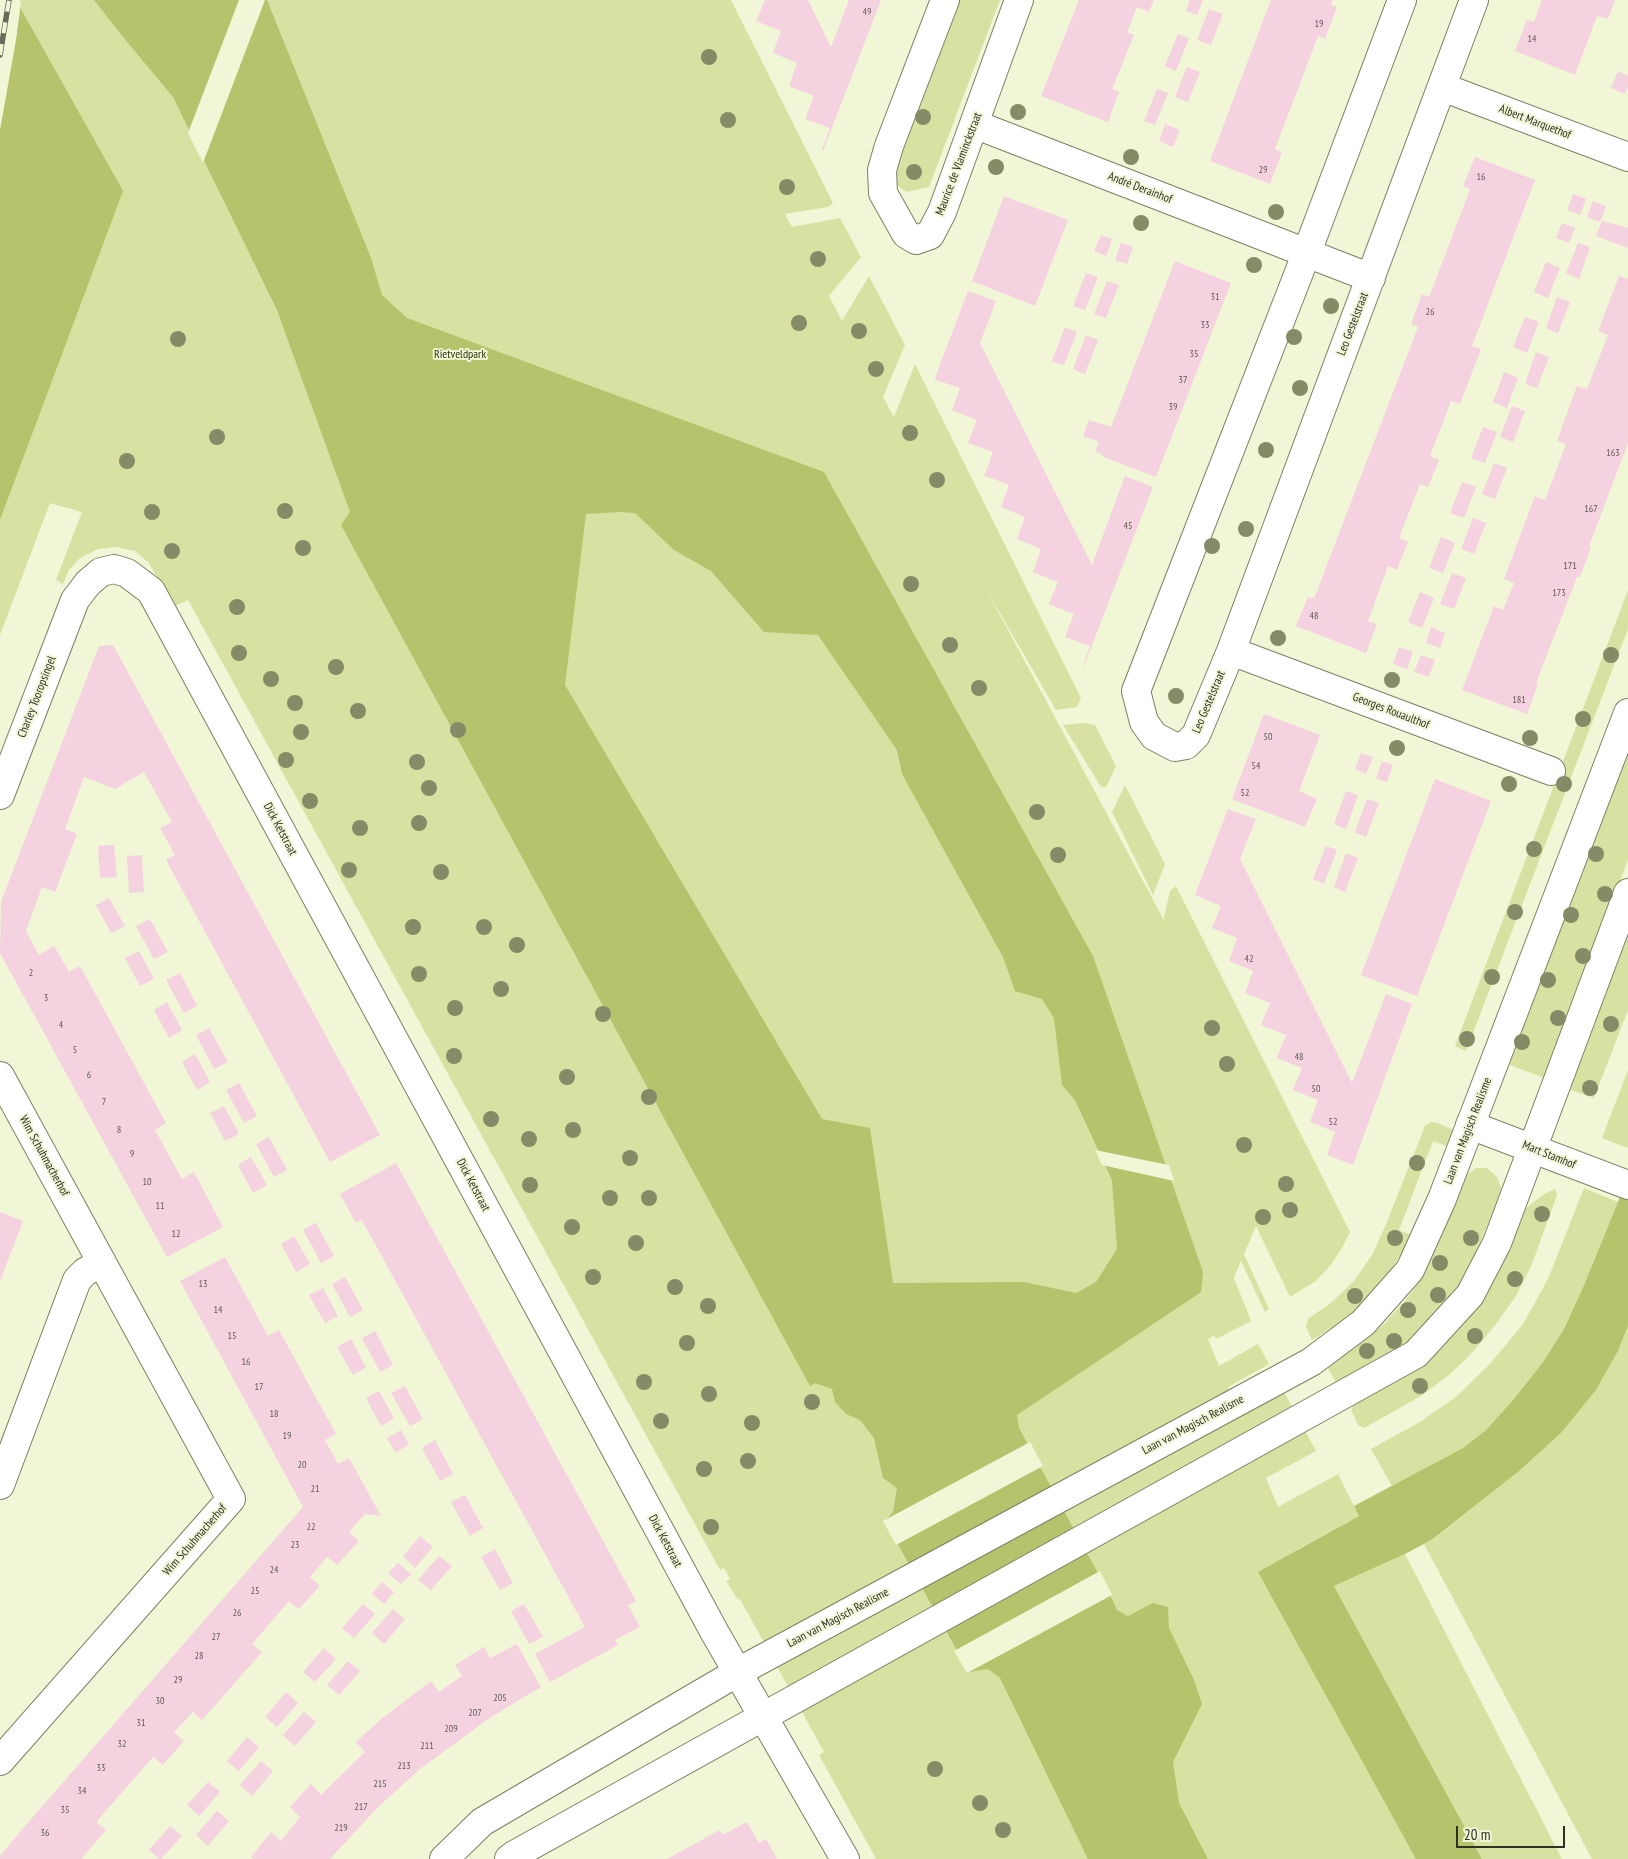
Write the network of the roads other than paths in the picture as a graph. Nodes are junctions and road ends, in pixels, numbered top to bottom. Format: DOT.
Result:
graph roads {
  1 [pos="945,0"];
  2 [pos="1019,0"];
  3 [pos="1402,0"];
  4 [pos="1474,0"];
  5 [pos="1442,86"];
  6 [pos="974,124"];
  7 [pos="1628,157"];
  8 [pos="1307,252"];
  9 [pos="1371,278"];
  10 [pos="75,600"];
  11 [pos="1231,651"];
  12 [pos="1628,713"];
  13 [pos="1550,771"];
  14 [pos="0,795"];
  15 [pos="1628,893"];
  16 [pos="0,1076"];
  17 [pos="1470,1125"];
  18 [pos="1532,1148"];
  19 [pos="1622,1183"];
  20 [pos="102,1262"];
  21 [pos="0,1485"];
  22 [pos="738,1672"];
  23 [pos="764,1716"];
  24 [pos="0,1761"];
  25 [pos="444,1859"];
  26 [pos="509,1859"];
  27 [pos="845,1859"];
  1 -- 6 [label="street, Maurice de Vlaminckstraat"];
  2 -- 6 [label="street, Maurice de Vlaminckstraat"];
  3 -- 8 [label="street, Leo Gestelstraat"];
  4 -- 5 [label="street, Leo Gestelstraat"];
  5 -- 7 [label="street, Albert Marquethof"];
  5 -- 9 [label="street, Leo Gestelstraat"];
  6 -- 8 [label="street, André Derainhof"];
  8 -- 9 [label="street, Leo Gestelstraat"];
  8 -- 11 [label="street, Leo Gestelstraat"];
  9 -- 11 [label="street, Leo Gestelstraat"];
  10 -- 14 [label="street, Charley Tooropsingel"];
  10 -- 22 [label="street, Dick Ketstraat"];
  11 -- 13 [label="street, Georges Rouaulthof"];
  12 -- 17 [label="street, Laan van Magisch Realisme"];
  15 -- 18 [label="street"];
  16 -- 20 [label="street, Wim Schuhmacherhof"];
  17 -- 18 [label="street, Mart Stamhof"];
  17 -- 22 [label="street, Laan van Magisch Realisme"];
  18 -- 19 [label="street, Mart Stamhof"];
  18 -- 23 [label="street"];
  20 -- 21 [label="street"];
  20 -- 24 [label="street, Wim Schuhmacherhof"];
  22 -- 23 [label="street, Dick Ketstraat"];
  22 -- 25 [label="street, Laan van Magisch Realisme"];
  23 -- 26 [label="street"];
  23 -- 27 [label="street, Dick Ketstraat"];
}
